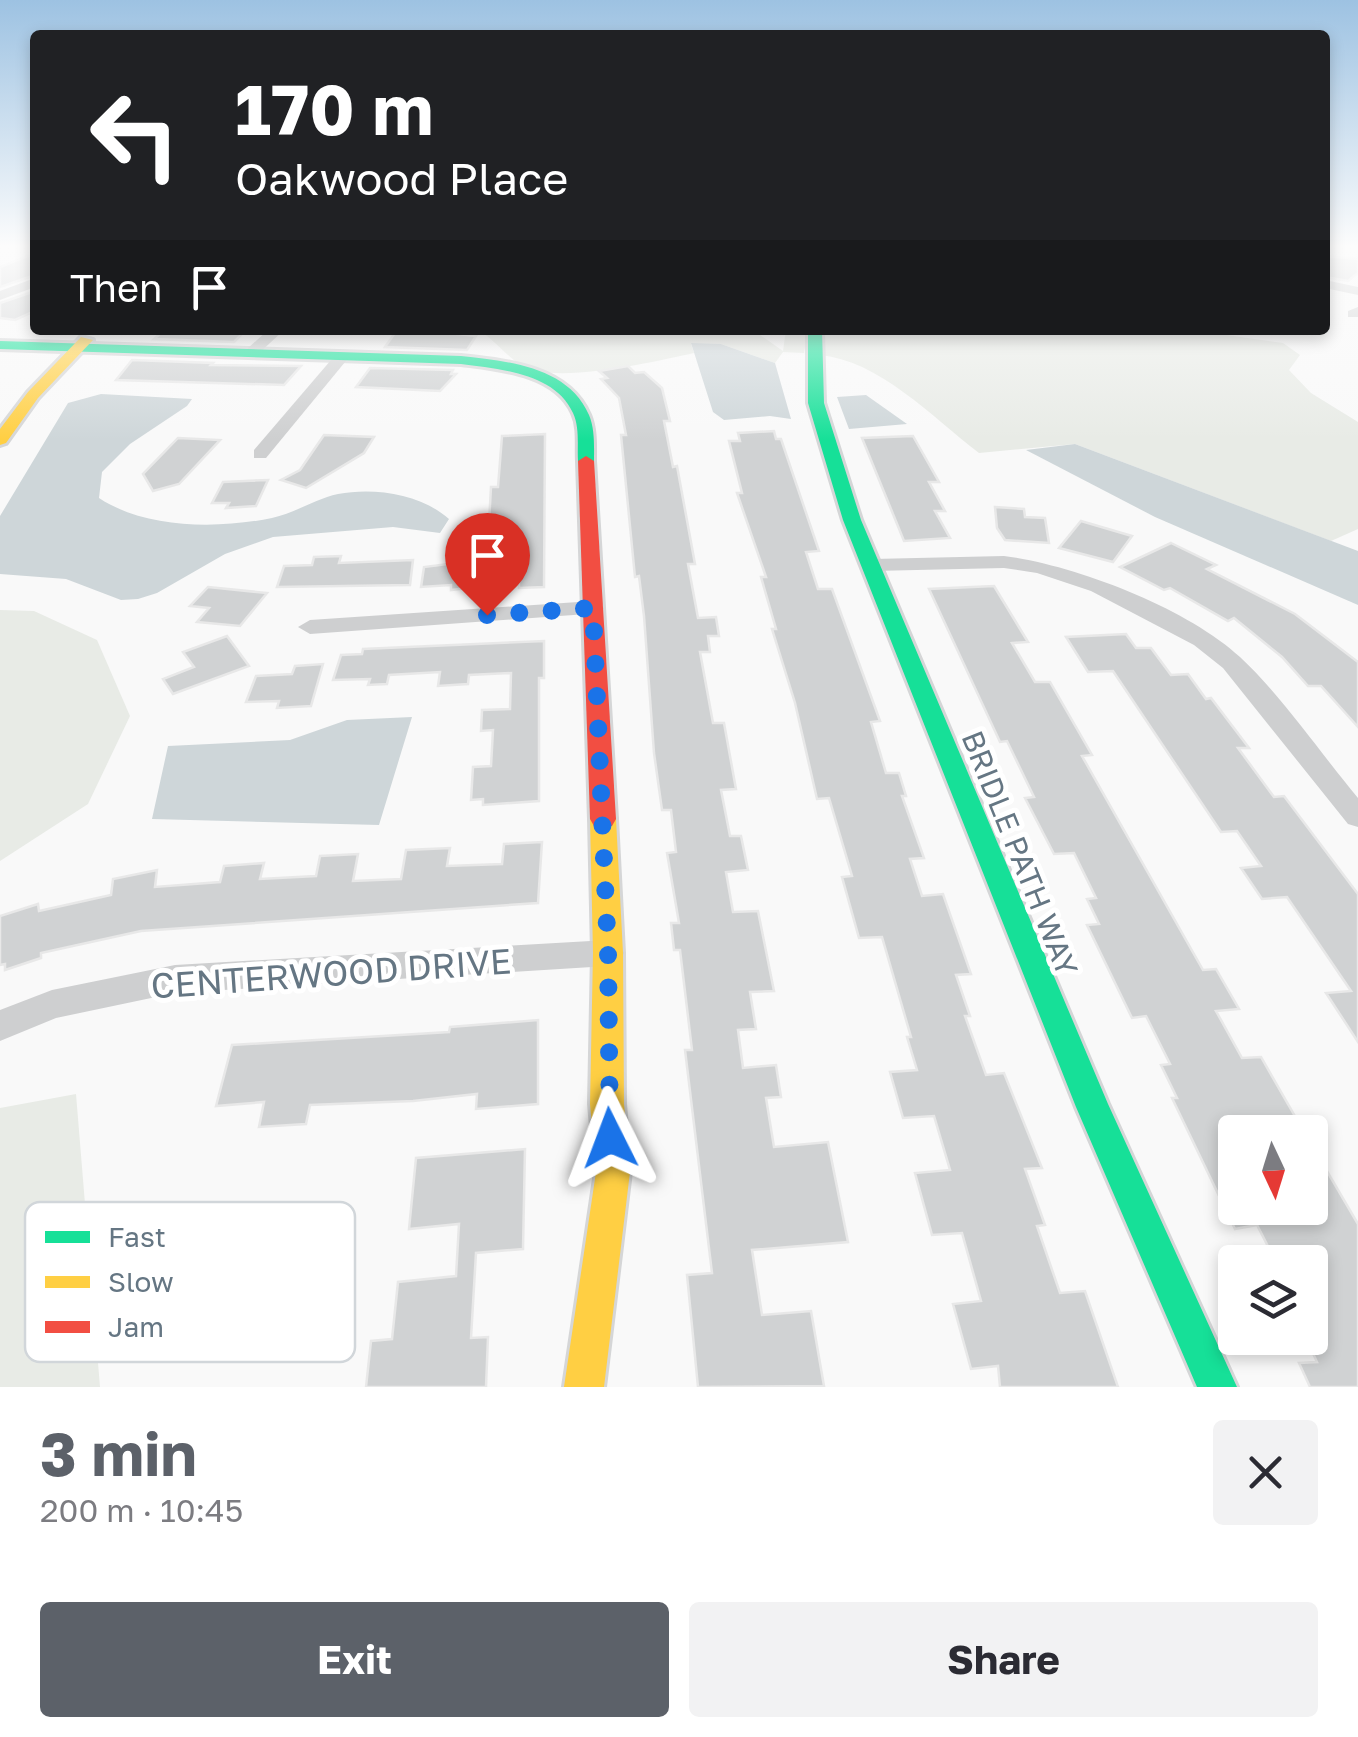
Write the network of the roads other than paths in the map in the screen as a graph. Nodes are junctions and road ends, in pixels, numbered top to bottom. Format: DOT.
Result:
graph roads {
  1 [pos="92,335"];
  2 [pos="271,335"];
  3 [pos="815,335"];
  4 [pos="0,345"];
  5 [pos="75,348"];
  6 [pos="252,352"];
  7 [pos="342,356"];
  8 [pos="0,440"];
  9 [pos="260,454"];
  10 [pos="872,565"];
  11 [pos="593,608"];
  12 [pos="310,626"];
  13 [pos="1358,817"];
  14 [pos="608,952"];
  15 [pos="0,1026"];
  16 [pos="584,1387"];
  17 [pos="1217,1387"];
  1 -- 5 [label="street"];
  2 -- 6 [label="street"];
  3 -- 10 [label="street, BRIDLE PATH WAY"];
  4 -- 5 [label="street"];
  5 -- 6 [label="street"];
  5 -- 8 [label="street"];
  6 -- 7 [label="street"];
  7 -- 9 [label="street"];
  7 -- 11 [label="street"];
  10 -- 13 [label="street"];
  10 -- 17 [label="street, BRIDLE PATH WAY"];
  11 -- 12 [label="street"];
  11 -- 14 [label="street"];
  14 -- 15 [label="street, CENTERWOOD DRIVE"];
  14 -- 16 [label="street"];
}
